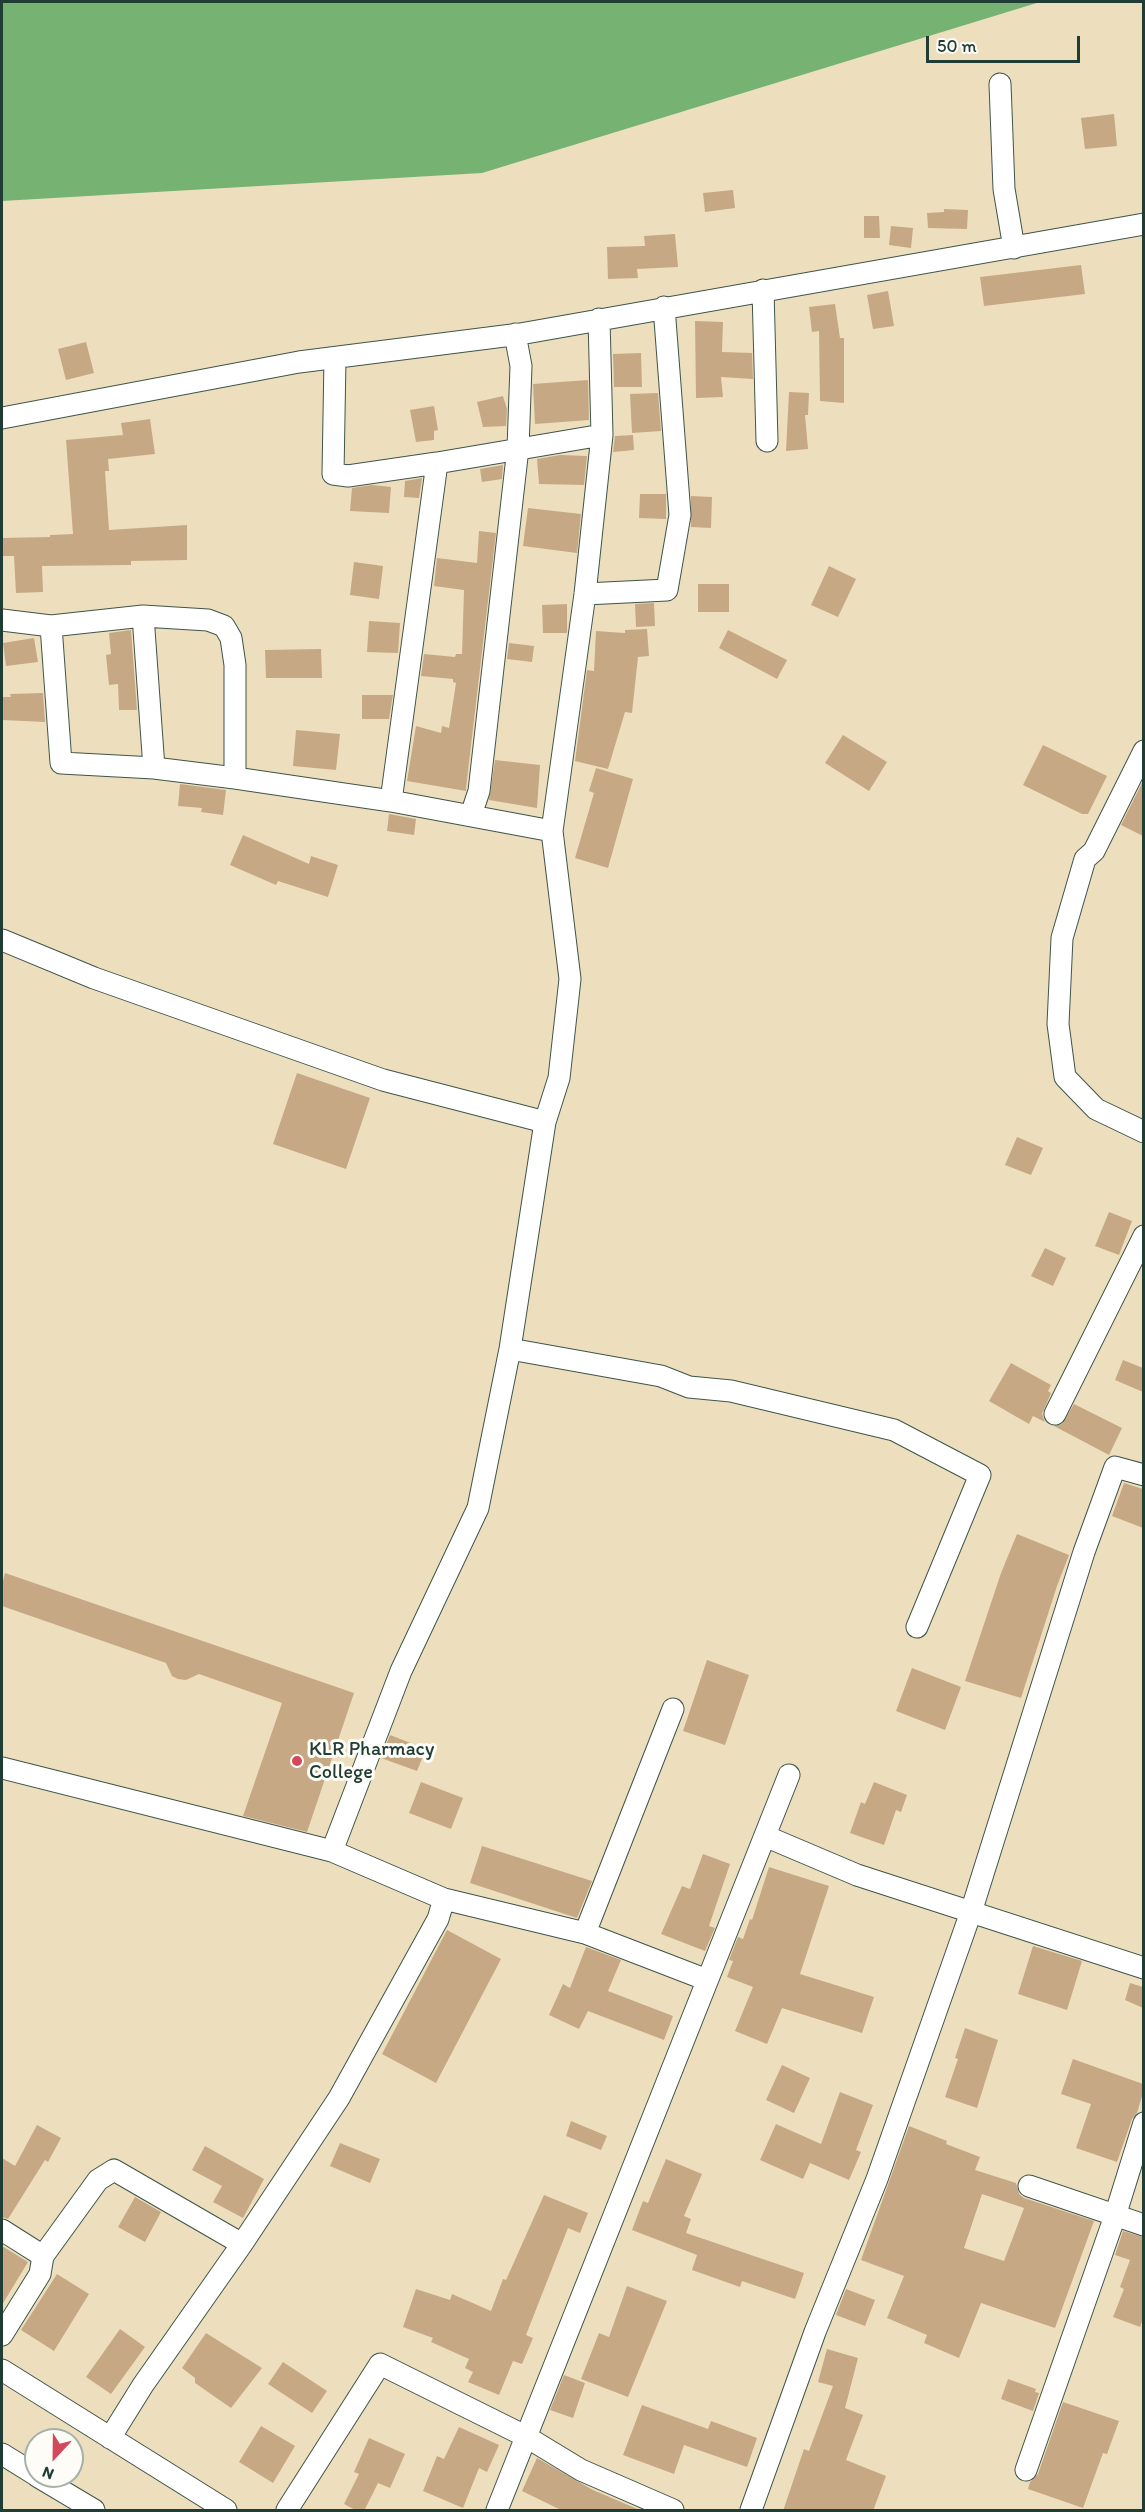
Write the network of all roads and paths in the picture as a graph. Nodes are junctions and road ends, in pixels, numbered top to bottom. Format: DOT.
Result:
graph roads {
  1 [pos="1000,84"];
  2 [pos="1143,224"];
  3 [pos="1014,248"];
  4 [pos="763,290"];
  5 [pos="664,307"];
  6 [pos="599,319"];
  7 [pos="515,334"];
  8 [pos="334,358"];
  9 [pos="2,418"];
  10 [pos="602,435"];
  11 [pos="767,441"];
  12 [pos="518,448"];
  13 [pos="437,463"];
  14 [pos="585,594"];
  15 [pos="142,616"];
  16 [pos="2,620"];
  17 [pos="51,626"];
  18 [pos="1142,762"];
  19 [pos="153,768"];
  20 [pos="235,778"];
  21 [pos="391,801"];
  22 [pos="471,815"];
  23 [pos="552,831"];
  24 [pos="2,940"];
  25 [pos="545,1122"];
  26 [pos="1143,1132"];
  27 [pos="1143,1236"];
  28 [pos="510,1349"];
  29 [pos="1055,1414"];
  30 [pos="1143,1475"];
  31 [pos="917,1627"];
  32 [pos="673,1709"];
  33 [pos="2,1768"];
  34 [pos="789,1775"];
  35 [pos="765,1836"];
  36 [pos="332,1851"];
  37 [pos="444,1899"];
  38 [pos="971,1912"];
  39 [pos="585,1932"];
  40 [pos="1143,1968"];
  41 [pos="707,1980"];
  42 [pos="1143,2123"];
  43 [pos="1029,2186"];
  44 [pos="1115,2216"];
  45 [pos="1143,2225"];
  46 [pos="2,2230"];
  47 [pos="242,2244"];
  48 [pos="43,2256"];
  49 [pos="2,2335"];
  50 [pos="2,2370"];
  51 [pos="525,2436"];
  52 [pos="110,2438"];
  53 [pos="2,2454"];
  54 [pos="24,2468"];
  55 [pos="1026,2470"];
  56 [pos="57,2488"];
  57 [pos="94,2511"];
  58 [pos="226,2511"];
  59 [pos="287,2511"];
  60 [pos="497,2511"];
  61 [pos="673,2511"];
  62 [pos="751,2511"];
  1 -- 3 [label="street"];
  2 -- 3 [label="street"];
  3 -- 4 [label="street"];
  4 -- 5 [label="street"];
  4 -- 11 [label="street"];
  5 -- 6 [label="street"];
  5 -- 14 [label="street"];
  6 -- 7 [label="street"];
  6 -- 10 [label="street"];
  7 -- 8 [label="street"];
  7 -- 12 [label="street"];
  8 -- 9 [label="street"];
  8 -- 13 [label="street"];
  10 -- 12 [label="street"];
  10 -- 14 [label="street"];
  12 -- 13 [label="street"];
  12 -- 22 [label="street"];
  13 -- 21 [label="street"];
  14 -- 23 [label="street"];
  15 -- 17 [label="street"];
  15 -- 19 [label="street"];
  15 -- 20 [label="street"];
  16 -- 17 [label="street"];
  17 -- 19 [label="street"];
  18 -- 26 [label="street"];
  19 -- 20 [label="street"];
  20 -- 21 [label="street"];
  21 -- 22 [label="street"];
  22 -- 23 [label="street"];
  23 -- 25 [label="street"];
  24 -- 25 [label="street"];
  25 -- 28 [label="street"];
  27 -- 29 [label="street"];
  28 -- 31 [label="street"];
  28 -- 36 [label="street"];
  30 -- 38 [label="street"];
  32 -- 39 [label="street"];
  33 -- 36 [label="street"];
  34 -- 35 [label="street"];
  35 -- 38 [label="street"];
  35 -- 41 [label="street"];
  36 -- 37 [label="street"];
  37 -- 39 [label="street"];
  37 -- 47 [label="street"];
  38 -- 40 [label="street"];
  38 -- 62 [label="street"];
  39 -- 41 [label="street"];
  41 -- 51 [label="street"];
  42 -- 44 [label="street"];
  43 -- 44 [label="street"];
  44 -- 45 [label="street"];
  44 -- 55 [label="street"];
  46 -- 48 [label="street"];
  47 -- 48 [label="street"];
  47 -- 52 [label="street"];
  48 -- 49 [label="street"];
  50 -- 52 [label="street"];
  51 -- 59 [label="street"];
  51 -- 60 [label="street"];
  51 -- 61 [label="street"];
  52 -- 58 [label="street"];
  53 -- 54 [label="street"];
  56 -- 57 [label="street"];
}
